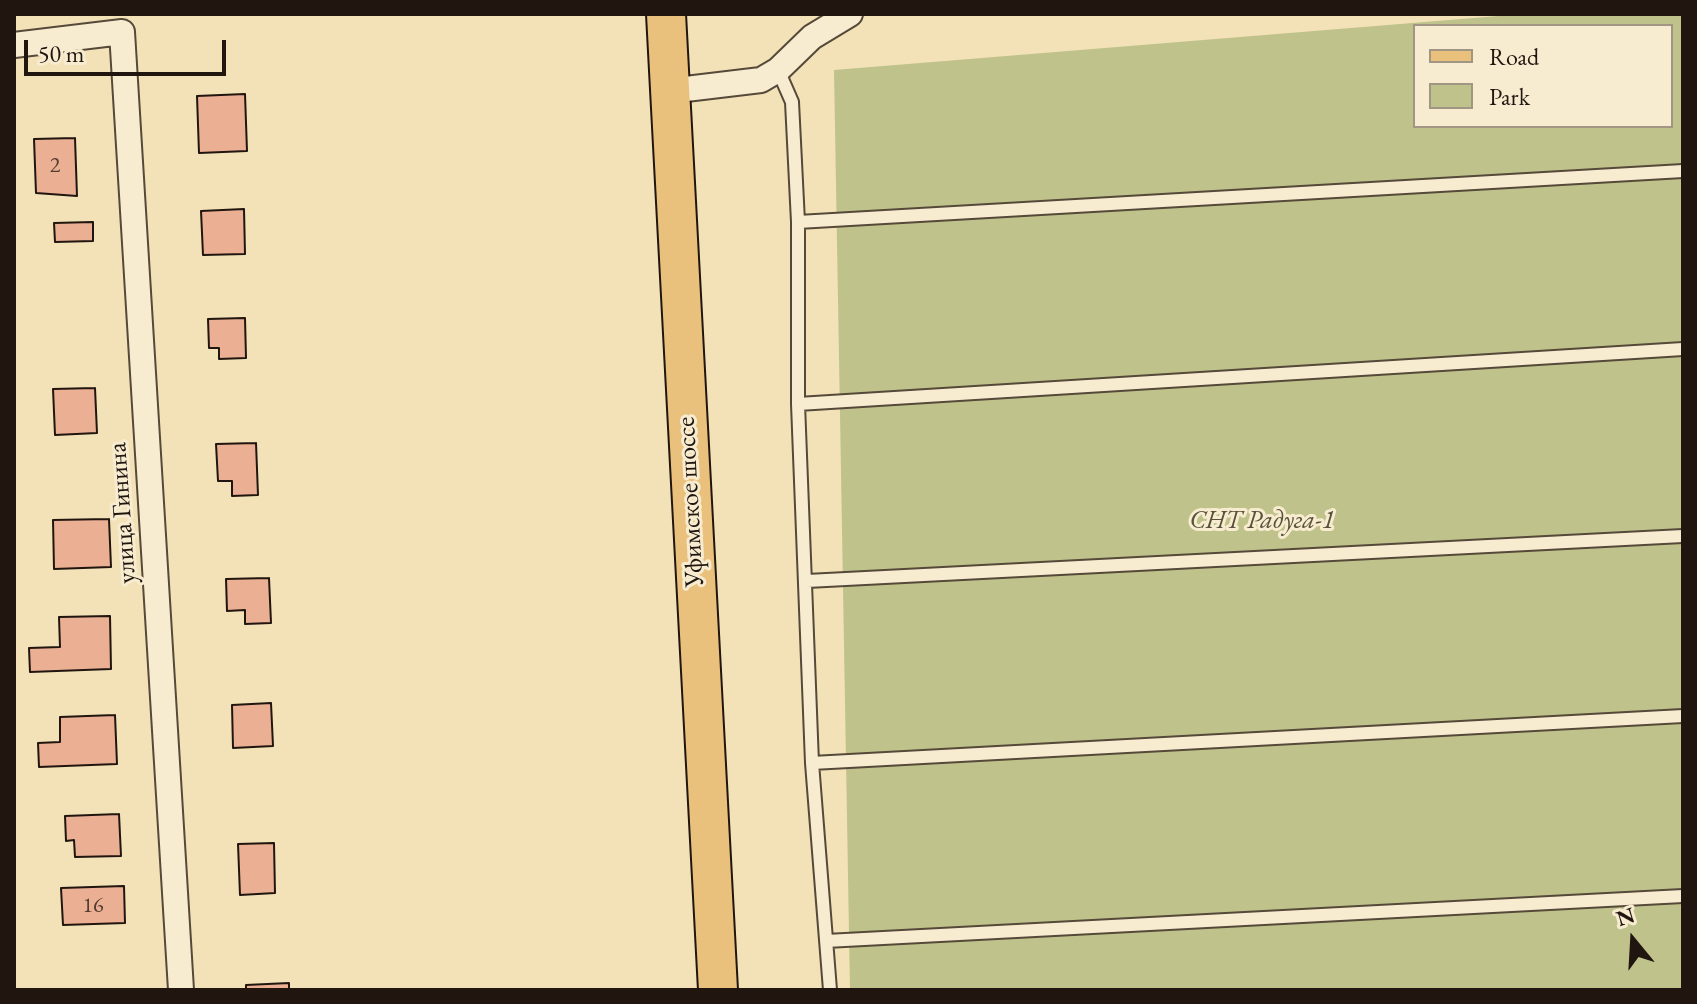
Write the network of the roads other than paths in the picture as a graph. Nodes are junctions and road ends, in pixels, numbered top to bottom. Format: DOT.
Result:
graph roads {
  1 [pos="666,14"];
  2 [pos="850,14"];
  3 [pos="14,45"];
  4 [pos="778,70"];
  5 [pos="669,91"];
  6 [pos="1683,171"];
  7 [pos="798,222"];
  8 [pos="1683,349"];
  9 [pos="798,404"];
  10 [pos="1683,536"];
  11 [pos="807,581"];
  12 [pos="1683,716"];
  13 [pos="812,763"];
  14 [pos="1683,896"];
  15 [pos="826,941"];
  16 [pos="181,990"];
  17 [pos="718,990"];
  18 [pos="830,990"];
  1 -- 5 [label="main road, Уфимское шоссе"];
  2 -- 4 [label="street"];
  3 -- 16 [label="street, улица Гинина"];
  4 -- 5 [label="street"];
  4 -- 7 [label="lane"];
  5 -- 17 [label="main road, Уфимское шоссе"];
  6 -- 7 [label="lane"];
  7 -- 9 [label="lane"];
  8 -- 9 [label="lane"];
  9 -- 11 [label="lane"];
  10 -- 11 [label="lane"];
  11 -- 13 [label="lane"];
  12 -- 13 [label="lane"];
  13 -- 15 [label="lane"];
  14 -- 15 [label="lane"];
  15 -- 18 [label="lane"];
}
